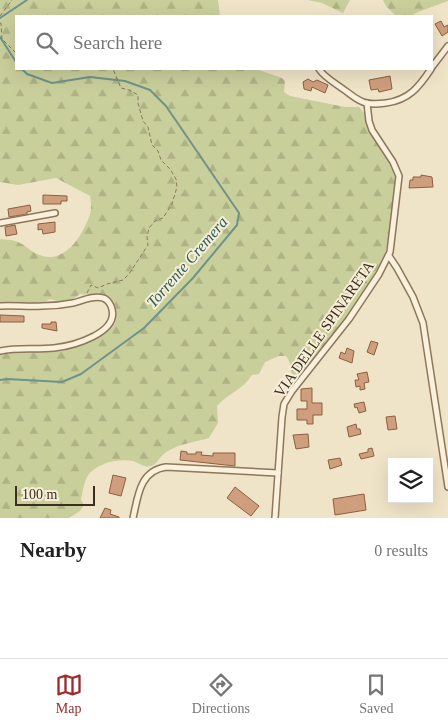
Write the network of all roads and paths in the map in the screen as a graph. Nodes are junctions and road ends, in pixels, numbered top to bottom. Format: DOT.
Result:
graph roads {
  1 [pos="12,0"];
  2 [pos="0,16"];
  3 [pos="0,23"];
  4 [pos="448,46"];
  5 [pos="15,52"];
  6 [pos="433,65"];
  7 [pos="113,70"];
  8 [pos="320,70"];
  9 [pos="430,70"];
  10 [pos="367,104"];
  11 [pos="55,214"];
  12 [pos="0,223"];
  13 [pos="389,256"];
  14 [pos="83,300"];
  15 [pos="0,306"];
  16 [pos="0,351"];
  17 [pos="278,473"];
  18 [pos="448,487"];
  19 [pos="134,518"];
  20 [pos="275,518"];
  1 -- 2 [label="path"];
  3 -- 5 [label="path"];
  4 -- 6 [label="street"];
  7 -- 14 [label="path"];
  8 -- 10 [label="street"];
  9 -- 10 [label="street"];
  10 -- 13 [label="street, VIA DELLE SPINARETA"];
  11 -- 12 [label="street"];
  13 -- 17 [label="street, VIA DELLE SPINARETA"];
  13 -- 18 [label="street"];
  14 -- 15 [label="street"];
  14 -- 16 [label="street"];
  17 -- 19 [label="street"];
  17 -- 20 [label="street, VIA DELLE SPINARETA"];
}
